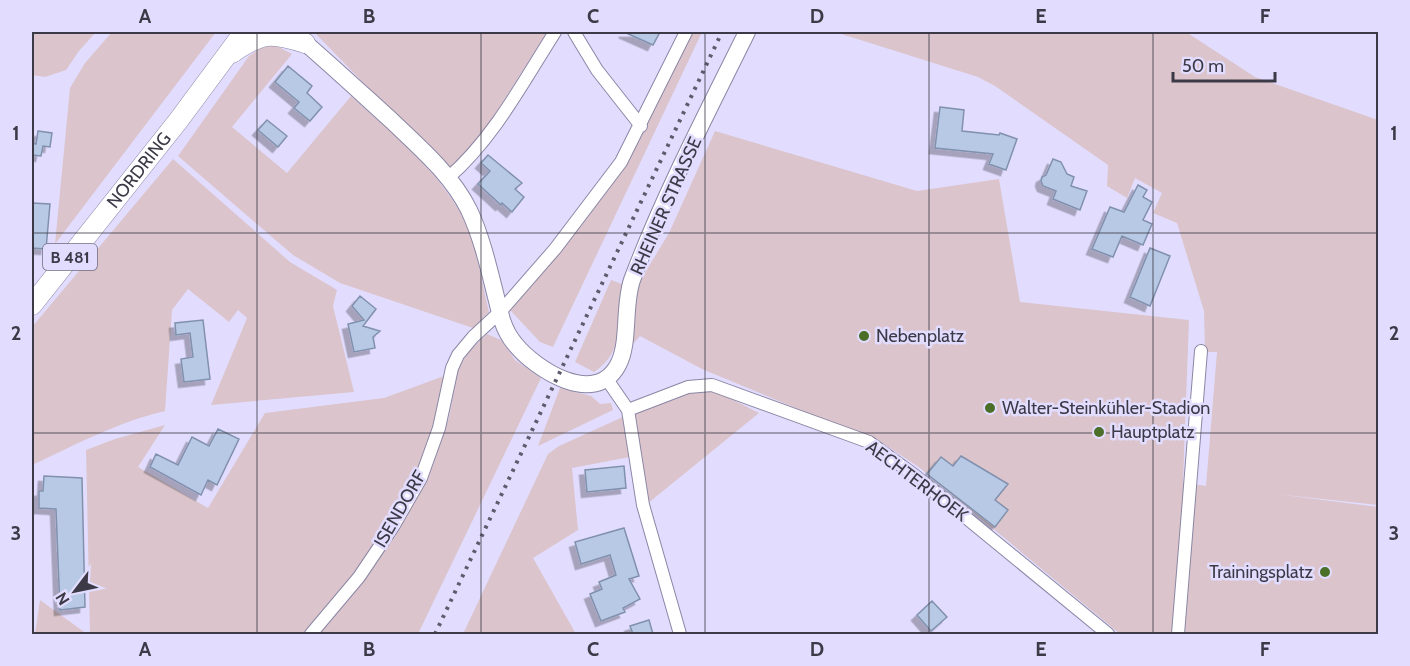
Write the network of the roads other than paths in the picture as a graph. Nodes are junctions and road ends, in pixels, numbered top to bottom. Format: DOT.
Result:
graph roads {
  1 [pos="244,32"];
  2 [pos="555,32"];
  3 [pos="574,32"];
  4 [pos="686,32"];
  5 [pos="747,32"];
  6 [pos="298,37"];
  7 [pos="225,58"];
  8 [pos="640,126"];
  9 [pos="448,178"];
  10 [pos="32,305"];
  11 [pos="500,312"];
  12 [pos="1201,351"];
  13 [pos="606,378"];
  14 [pos="628,410"];
  15 [pos="311,634"];
  16 [pos="680,634"];
  17 [pos="1108,634"];
  18 [pos="1178,634"];
  1 -- 7 [label="main road, NORDRING / B 481"];
  2 -- 9 [label="street"];
  3 -- 8 [label="street"];
  4 -- 8 [label="street, ISENDORF"];
  5 -- 13 [label="street, RHEINER STRASSE"];
  6 -- 7 [label="main road"];
  6 -- 9 [label="street"];
  7 -- 10 [label="main road, NORDRING / B 481"];
  8 -- 11 [label="street, ISENDORF"];
  9 -- 11 [label="street"];
  11 -- 13 [label="street"];
  11 -- 15 [label="street, ISENDORF"];
  12 -- 18 [label="street"];
  13 -- 14 [label="street"];
  14 -- 16 [label="street"];
  14 -- 17 [label="street, AECHTERHOEK"];
}
